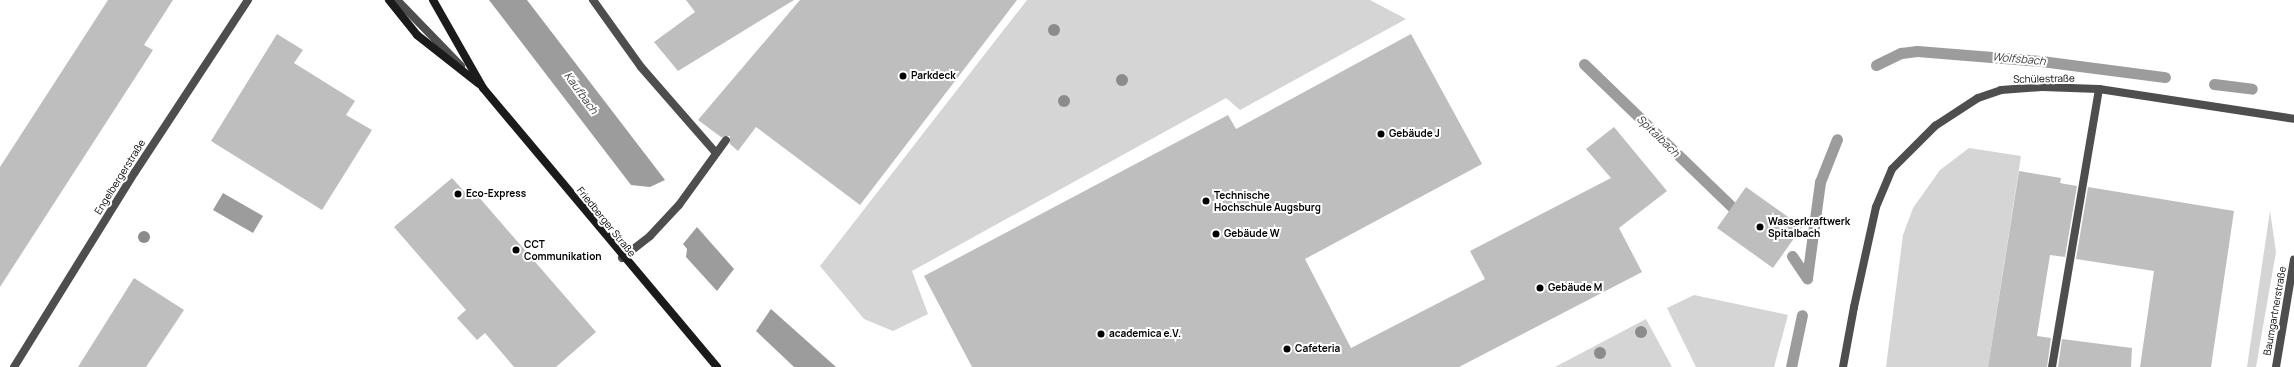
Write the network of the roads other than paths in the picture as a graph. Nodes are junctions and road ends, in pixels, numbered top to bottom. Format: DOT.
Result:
graph roads {
  1 [pos="248,0"];
  2 [pos="389,0"];
  3 [pos="397,0"];
  4 [pos="433,0"];
  5 [pos="593,0"];
  6 [pos="483,88"];
  7 [pos="2099,89"];
  8 [pos="2294,120"];
  9 [pos="726,140"];
  10 [pos="716,153"];
  11 [pos="622,258"];
  12 [pos="2294,259"];
  13 [pos="14,367"];
  14 [pos="717,367"];
  15 [pos="1843,367"];
  16 [pos="2052,367"];
  17 [pos="2276,367"];
  1 -- 13 [label="street, Engelbergerstraße"];
  2 -- 6 [label="main road, Friedberger Straße"];
  3 -- 6 [label="street"];
  4 -- 6 [label="main road, Friedberger Straße"];
  5 -- 10 [label="street"];
  6 -- 11 [label="main road, Friedberger Straße"];
  7 -- 8 [label="street, Schülestraße"];
  7 -- 15 [label="street, Schülestraße"];
  7 -- 16 [label="street"];
  9 -- 10 [label="street"];
  10 -- 11 [label="street"];
  11 -- 14 [label="main road, Friedberger Straße"];
  12 -- 17 [label="street, Baumgartnerstraße"];
}
